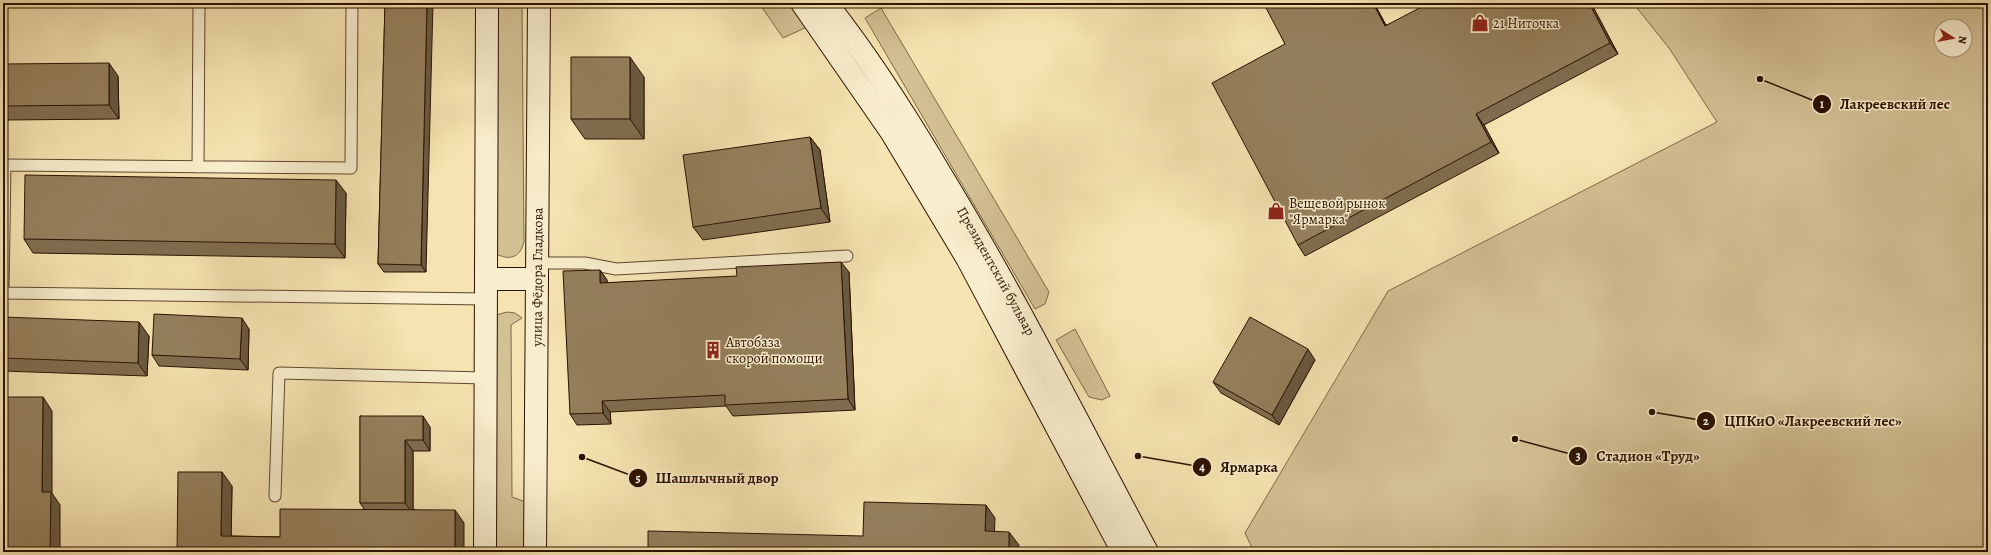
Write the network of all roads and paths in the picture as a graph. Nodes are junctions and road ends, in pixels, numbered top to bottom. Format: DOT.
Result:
graph roads {
  1 [pos="199,3"];
  2 [pos="352,3"];
  3 [pos="487,3"];
  4 [pos="539,3"];
  5 [pos="802,3"];
  6 [pos="826,3"];
  7 [pos="198,167"];
  8 [pos="846,256"];
  9 [pos="537,271"];
  10 [pos="486,289"];
  11 [pos="486,378"];
  12 [pos="275,496"];
  13 [pos="484,552"];
  14 [pos="535,552"];
  15 [pos="1123,552"];
  16 [pos="1147,552"];
  1 -- 7 [label="lane"];
  2 -- 7 [label="lane"];
  3 -- 10 [label="main road"];
  4 -- 9 [label="main road, улица Фёдора Гладкова"];
  5 -- 15 [label="main road, Президентский бульвар"];
  6 -- 16 [label="main road, Президентский бульвар"];
  7 -- 10 [label="lane"];
  8 -- 9 [label="lane"];
  9 -- 10 [label="main road"];
  9 -- 14 [label="main road, улица Фёдора Гладкова"];
  10 -- 11 [label="main road"];
  11 -- 12 [label="lane"];
  11 -- 13 [label="main road"];
}
